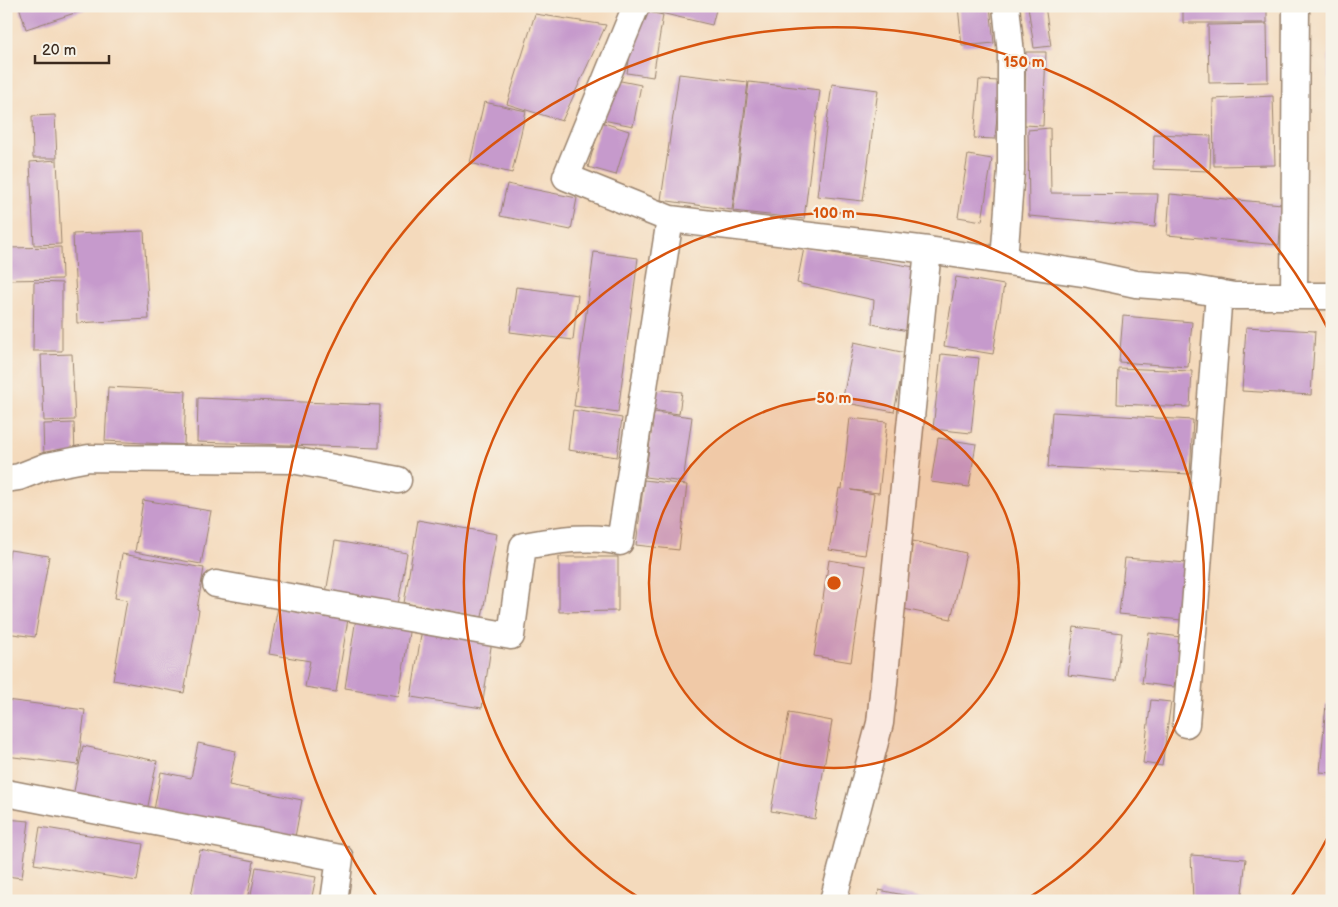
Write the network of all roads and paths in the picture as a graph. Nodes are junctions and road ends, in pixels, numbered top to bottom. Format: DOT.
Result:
graph roads {
  1 [pos="636,6"];
  2 [pos="1006,6"];
  3 [pos="1296,6"];
  4 [pos="670,219"];
  5 [pos="928,250"];
  6 [pos="1004,260"];
  7 [pos="1219,294"];
  8 [pos="1294,296"];
  9 [pos="1332,296"];
  10 [pos="6,479"];
  11 [pos="398,480"];
  12 [pos="216,584"];
  13 [pos="1186,724"];
  14 [pos="6,793"];
  15 [pos="334,901"];
  16 [pos="833,901"];
  1 -- 4 [label="street"];
  2 -- 6 [label="street"];
  3 -- 8 [label="street"];
  4 -- 5 [label="street"];
  4 -- 12 [label="street"];
  5 -- 6 [label="street"];
  5 -- 16 [label="street"];
  6 -- 7 [label="street"];
  7 -- 8 [label="street"];
  7 -- 13 [label="street"];
  8 -- 9 [label="street"];
  10 -- 11 [label="street"];
  14 -- 15 [label="street"];
}
